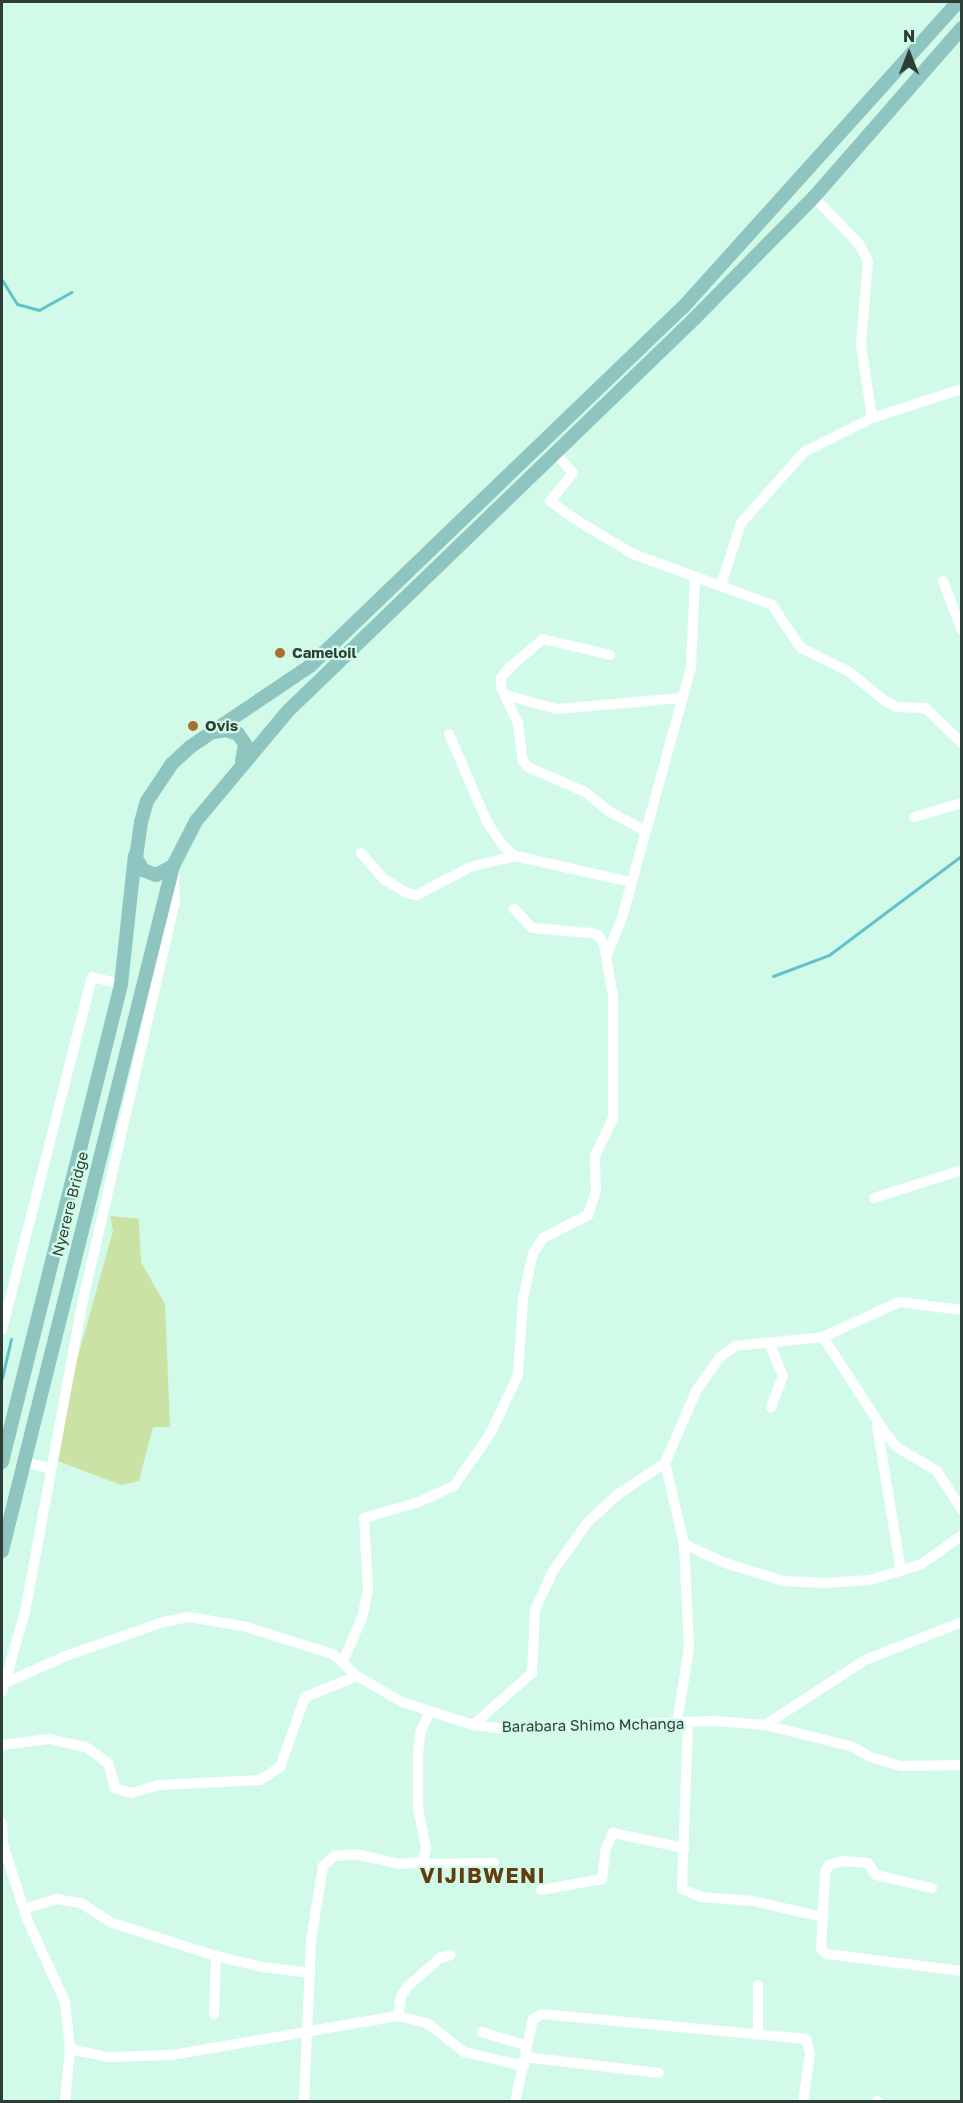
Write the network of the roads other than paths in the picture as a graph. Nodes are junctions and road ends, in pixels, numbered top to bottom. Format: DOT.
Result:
graph roads {
  1 [pos="958,2"];
  2 [pos="962,28"];
  3 [pos="814,197"];
  4 [pos="962,389"];
  5 [pos="872,418"];
  6 [pos="557,455"];
  7 [pos="695,576"];
  8 [pos="943,581"];
  9 [pos="721,585"];
  10 [pos="962,631"];
  11 [pos="610,655"];
  12 [pos="504,695"];
  13 [pos="682,699"];
  14 [pos="209,734"];
  15 [pos="449,734"];
  16 [pos="962,743"];
  17 [pos="239,766"];
  18 [pos="962,803"];
  19 [pos="914,818"];
  20 [pos="644,830"];
  21 [pos="136,851"];
  22 [pos="361,853"];
  23 [pos="515,856"];
  24 [pos="173,866"];
  25 [pos="630,882"];
  26 [pos="514,909"];
  27 [pos="607,956"];
  28 [pos="121,984"];
  29 [pos="962,1170"];
  30 [pos="874,1198"];
  31 [pos="962,1310"];
  32 [pos="2,1330"];
  33 [pos="823,1337"];
  34 [pos="769,1343"];
  35 [pos="771,1408"];
  36 [pos="877,1421"];
  37 [pos="2,1462"];
  38 [pos="23,1462"];
  39 [pos="665,1463"];
  40 [pos="49,1468"];
  41 [pos="962,1510"];
  42 [pos="962,1535"];
  43 [pos="684,1544"];
  44 [pos="2,1551"];
  45 [pos="901,1571"];
  46 [pos="962,1622"];
  47 [pos="343,1661"];
  48 [pos="357,1676"];
  49 [pos="2,1688"];
  50 [pos="430,1712"];
  51 [pos="682,1723"];
  52 [pos="473,1725"];
  53 [pos="765,1725"];
  54 [pos="2,1745"];
  55 [pos="962,1766"];
  56 [pos="2,1823"];
  57 [pos="684,1848"];
  58 [pos="494,1863"];
  59 [pos="419,1864"];
  60 [pos="932,1888"];
  61 [pos="541,1890"];
  62 [pos="24,1909"];
  63 [pos="823,1917"];
  64 [pos="452,1955"];
  65 [pos="216,1956"];
  66 [pos="961,1969"];
  67 [pos="311,1972"];
  68 [pos="759,1985"];
  69 [pos="214,2014"];
  70 [pos="398,2016"];
  71 [pos="309,2032"];
  72 [pos="482,2032"];
  73 [pos="758,2033"];
  74 [pos="70,2049"];
  75 [pos="525,2056"];
  76 [pos="659,2073"];
  77 [pos="65,2102"];
  78 [pos="304,2102"];
  79 [pos="515,2102"];
  80 [pos="803,2102"];
  1 -- 14 [label="main road, Nyerere Bridge"];
  2 -- 3 [label="main road, Nyerere Bridge"];
  3 -- 5 [label="street"];
  3 -- 6 [label="main road, Nyerere Bridge"];
  4 -- 5 [label="street"];
  5 -- 9 [label="street"];
  6 -- 7 [label="street"];
  6 -- 17 [label="main road, Nyerere Bridge"];
  7 -- 9 [label="street"];
  7 -- 13 [label="street"];
  8 -- 10 [label="street"];
  9 -- 16 [label="street"];
  11 -- 12 [label="street"];
  12 -- 13 [label="street"];
  12 -- 20 [label="street"];
  13 -- 20 [label="street"];
  14 -- 17 [label="main road"];
  14 -- 21 [label="main road, Nyerere Bridge"];
  15 -- 23 [label="street"];
  17 -- 24 [label="main road, Nyerere Bridge"];
  18 -- 19 [label="street"];
  20 -- 25 [label="street"];
  21 -- 24 [label="main road"];
  21 -- 28 [label="main road, Nyerere Bridge"];
  22 -- 23 [label="street"];
  23 -- 25 [label="street"];
  24 -- 38 [label="main road, Nyerere Bridge"];
  24 -- 40 [label="street"];
  25 -- 27 [label="street"];
  26 -- 27 [label="street"];
  27 -- 47 [label="street"];
  28 -- 32 [label="street"];
  28 -- 37 [label="main road, Nyerere Bridge"];
  29 -- 30 [label="street"];
  31 -- 33 [label="street"];
  33 -- 34 [label="street"];
  33 -- 36 [label="street"];
  34 -- 35 [label="street"];
  34 -- 39 [label="street"];
  36 -- 41 [label="street"];
  36 -- 45 [label="street"];
  38 -- 40 [label="street"];
  38 -- 44 [label="main road, Nyerere Bridge"];
  39 -- 43 [label="street"];
  39 -- 52 [label="street"];
  40 -- 49 [label="street"];
  42 -- 45 [label="street"];
  43 -- 45 [label="street"];
  43 -- 51 [label="street"];
  46 -- 53 [label="street"];
  47 -- 48 [label="street, Barabara Shimo Mchanga"];
  47 -- 49 [label="street, Barabara Shimo Mchanga"];
  48 -- 50 [label="street, Barabara Shimo Mchanga"];
  48 -- 54 [label="street"];
  50 -- 52 [label="street, Barabara Shimo Mchanga"];
  50 -- 59 [label="street"];
  51 -- 52 [label="street, Barabara Shimo Mchanga"];
  51 -- 53 [label="street, Barabara Shimo Mchanga"];
  51 -- 57 [label="street"];
  53 -- 55 [label="street, Barabara Shimo Mchanga"];
  56 -- 62 [label="street"];
  57 -- 61 [label="street"];
  57 -- 63 [label="street"];
  58 -- 59 [label="street"];
  59 -- 67 [label="street"];
  60 -- 63 [label="street"];
  62 -- 65 [label="street"];
  62 -- 74 [label="street"];
  63 -- 66 [label="street"];
  64 -- 70 [label="street"];
  65 -- 67 [label="street"];
  65 -- 69 [label="street"];
  67 -- 71 [label="street"];
  68 -- 73 [label="street"];
  70 -- 71 [label="street"];
  70 -- 75 [label="street"];
  71 -- 74 [label="street"];
  71 -- 78 [label="street"];
  72 -- 75 [label="street"];
  73 -- 75 [label="street"];
  73 -- 80 [label="street"];
  74 -- 77 [label="street"];
  75 -- 76 [label="street"];
  75 -- 79 [label="street"];
}
